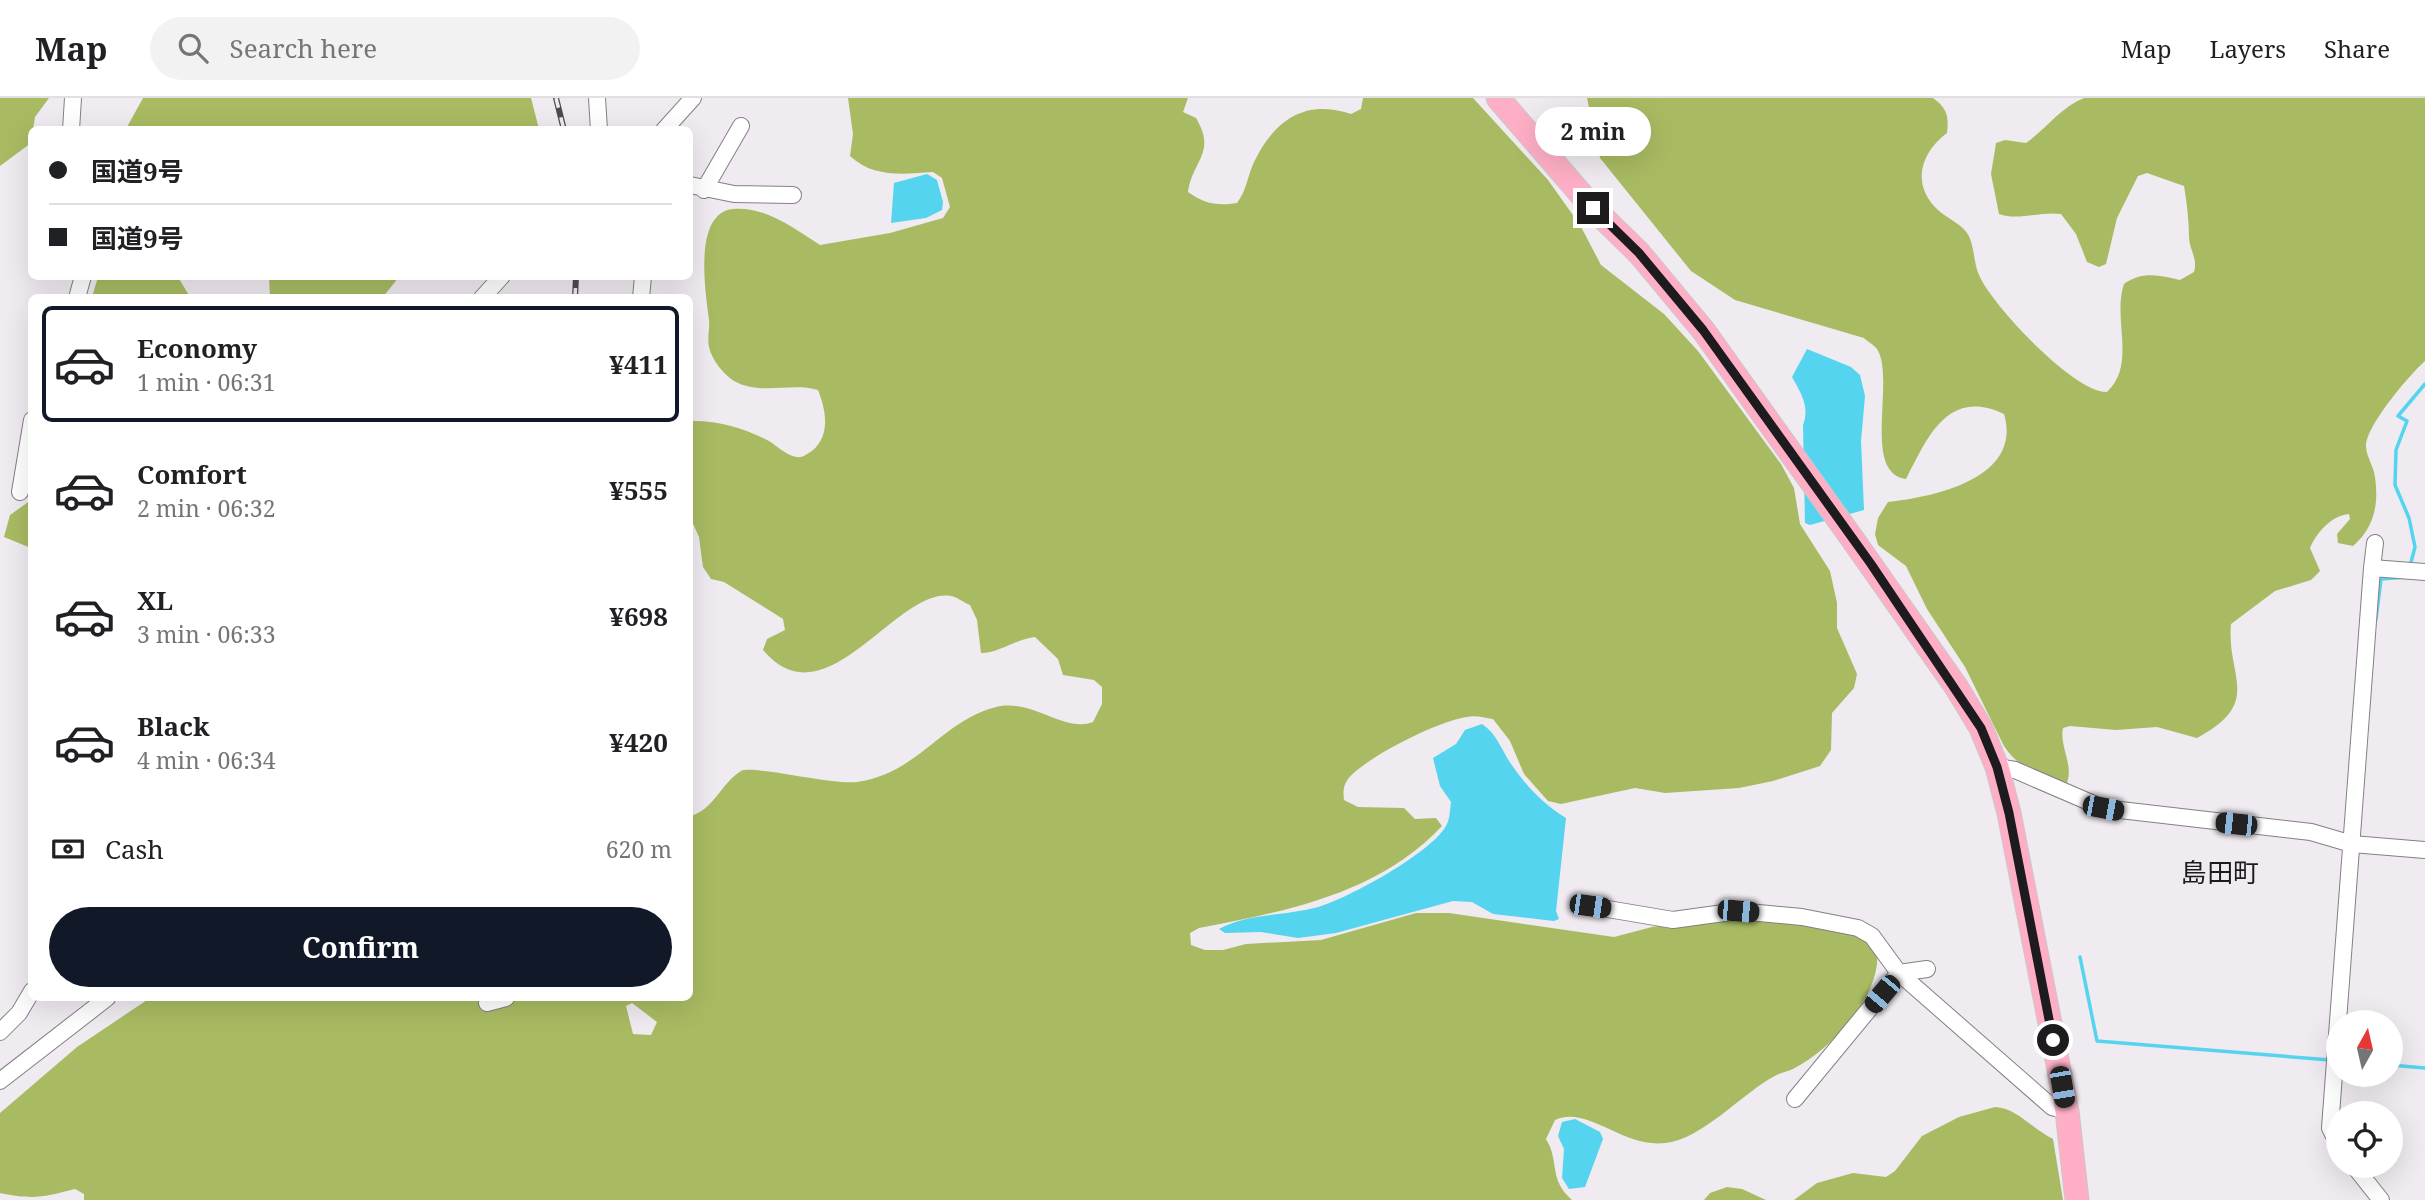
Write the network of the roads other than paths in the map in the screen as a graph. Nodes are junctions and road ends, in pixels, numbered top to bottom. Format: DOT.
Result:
graph roads {
  1 [pos="74,98"];
  2 [pos="597,98"];
  3 [pos="693,98"];
  4 [pos="1498,98"];
  5 [pos="71,126"];
  6 [pos="599,126"];
  7 [pos="668,126"];
  8 [pos="741,126"];
  9 [pos="697,187"];
  10 [pos="793,195"];
  11 [pos="498,280"];
  12 [pos="486,294"];
  13 [pos="28,443"];
  14 [pos="20,492"];
  15 [pos="2375,543"];
  16 [pos="2372,568"];
  17 [pos="2425,572"];
  18 [pos="1997,767"];
  19 [pos="2352,844"];
  20 [pos="2425,850"];
  21 [pos="1590,906"];
  22 [pos="1927,969"];
  23 [pos="1899,973"];
  24 [pos="28,998"];
  25 [pos="103,1001"];
  26 [pos="495,1001"];
  27 [pos="487,1003"];
  28 [pos="0,1032"];
  29 [pos="0,1081"];
  30 [pos="1795,1099"];
  31 [pos="2332,1101"];
  32 [pos="2067,1111"];
  33 [pos="2364,1178"];
  34 [pos="2077,1200"];
  35 [pos="2381,1200"];
  1 -- 5 [label="street"];
  2 -- 6 [label="street"];
  3 -- 7 [label="street"];
  4 -- 18 [label="highway"];
  8 -- 9 [label="street"];
  9 -- 10 [label="street"];
  11 -- 12 [label="street"];
  13 -- 14 [label="street"];
  15 -- 16 [label="street"];
  16 -- 17 [label="street"];
  16 -- 19 [label="street"];
  18 -- 19 [label="street"];
  18 -- 32 [label="highway"];
  19 -- 20 [label="street"];
  19 -- 31 [label="street"];
  21 -- 23 [label="street"];
  22 -- 23 [label="street"];
  23 -- 30 [label="street"];
  23 -- 32 [label="street"];
  24 -- 28 [label="street"];
  25 -- 29 [label="street"];
  26 -- 27 [label="street"];
  32 -- 34 [label="highway"];
  33 -- 35 [label="street"];
}
